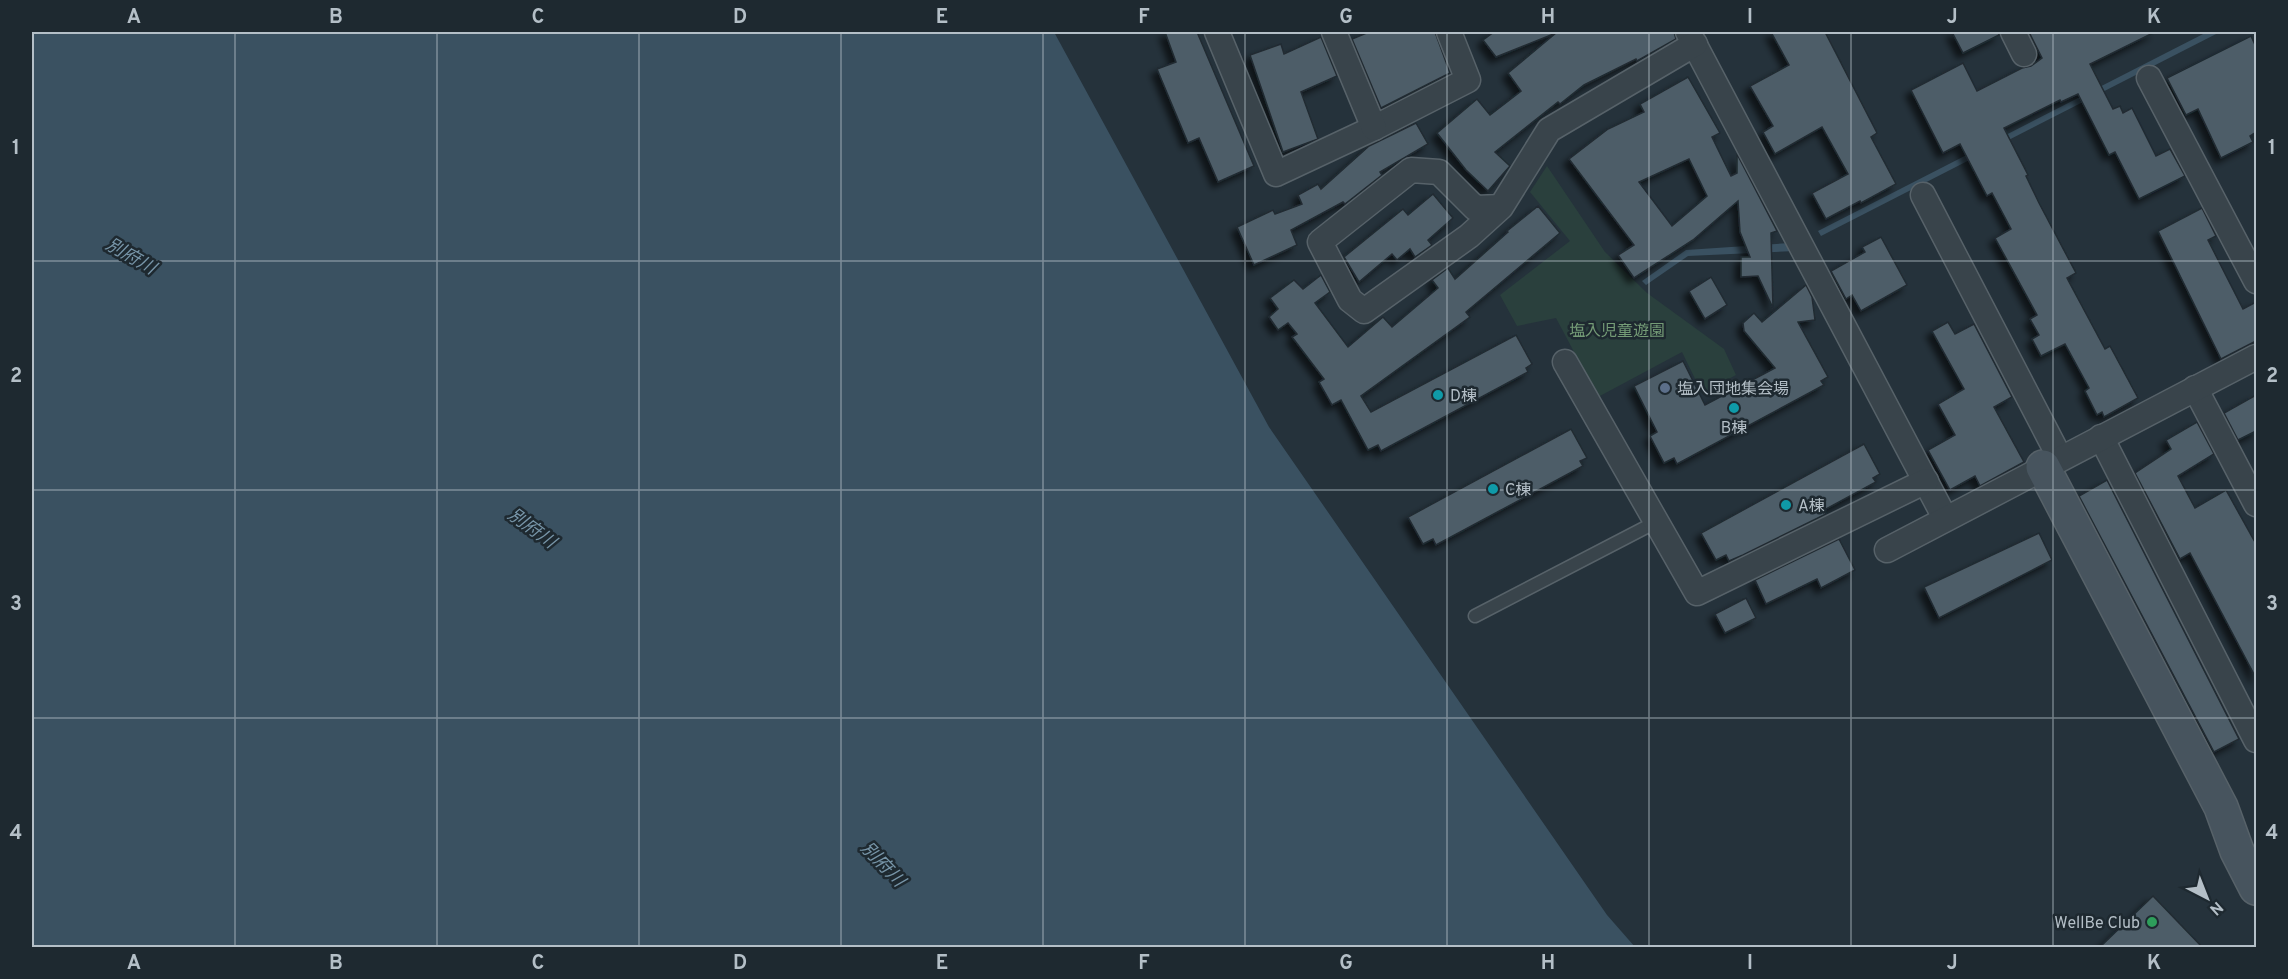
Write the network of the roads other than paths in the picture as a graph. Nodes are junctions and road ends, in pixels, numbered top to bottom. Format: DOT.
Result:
graph roads {
  1 [pos="1217,32"];
  2 [pos="1334,32"];
  3 [pos="1449,32"];
  4 [pos="2013,32"];
  5 [pos="1691,38"];
  6 [pos="2024,54"];
  7 [pos="2149,78"];
  8 [pos="1374,128"];
  9 [pos="1923,195"];
  10 [pos="1501,207"];
  11 [pos="2256,281"];
  12 [pos="2256,357"];
  13 [pos="1566,362"];
  14 [pos="2195,388"];
  15 [pos="2101,437"];
  16 [pos="2051,463"];
  17 [pos="1926,481"];
  18 [pos="2256,504"];
  19 [pos="1945,518"];
  20 [pos="1656,522"];
  21 [pos="1887,550"];
  22 [pos="1475,616"];
  23 [pos="2256,740"];
  24 [pos="2256,888"];
  1 -- 8 [label="street"];
  2 -- 8 [label="street"];
  3 -- 8 [label="street"];
  4 -- 6 [label="street"];
  5 -- 10 [label="street"];
  5 -- 17 [label="street"];
  7 -- 11 [label="street"];
  9 -- 16 [label="street"];
  10 -- 10 [label="street"];
  12 -- 14 [label="street"];
  13 -- 20 [label="street"];
  14 -- 15 [label="street"];
  14 -- 18 [label="street"];
  15 -- 16 [label="street"];
  15 -- 23 [label="street"];
  16 -- 19 [label="street"];
  16 -- 24 [label="street"];
  17 -- 19 [label="street"];
  17 -- 20 [label="street"];
  19 -- 21 [label="street"];
  20 -- 22 [label="lane"];
}
